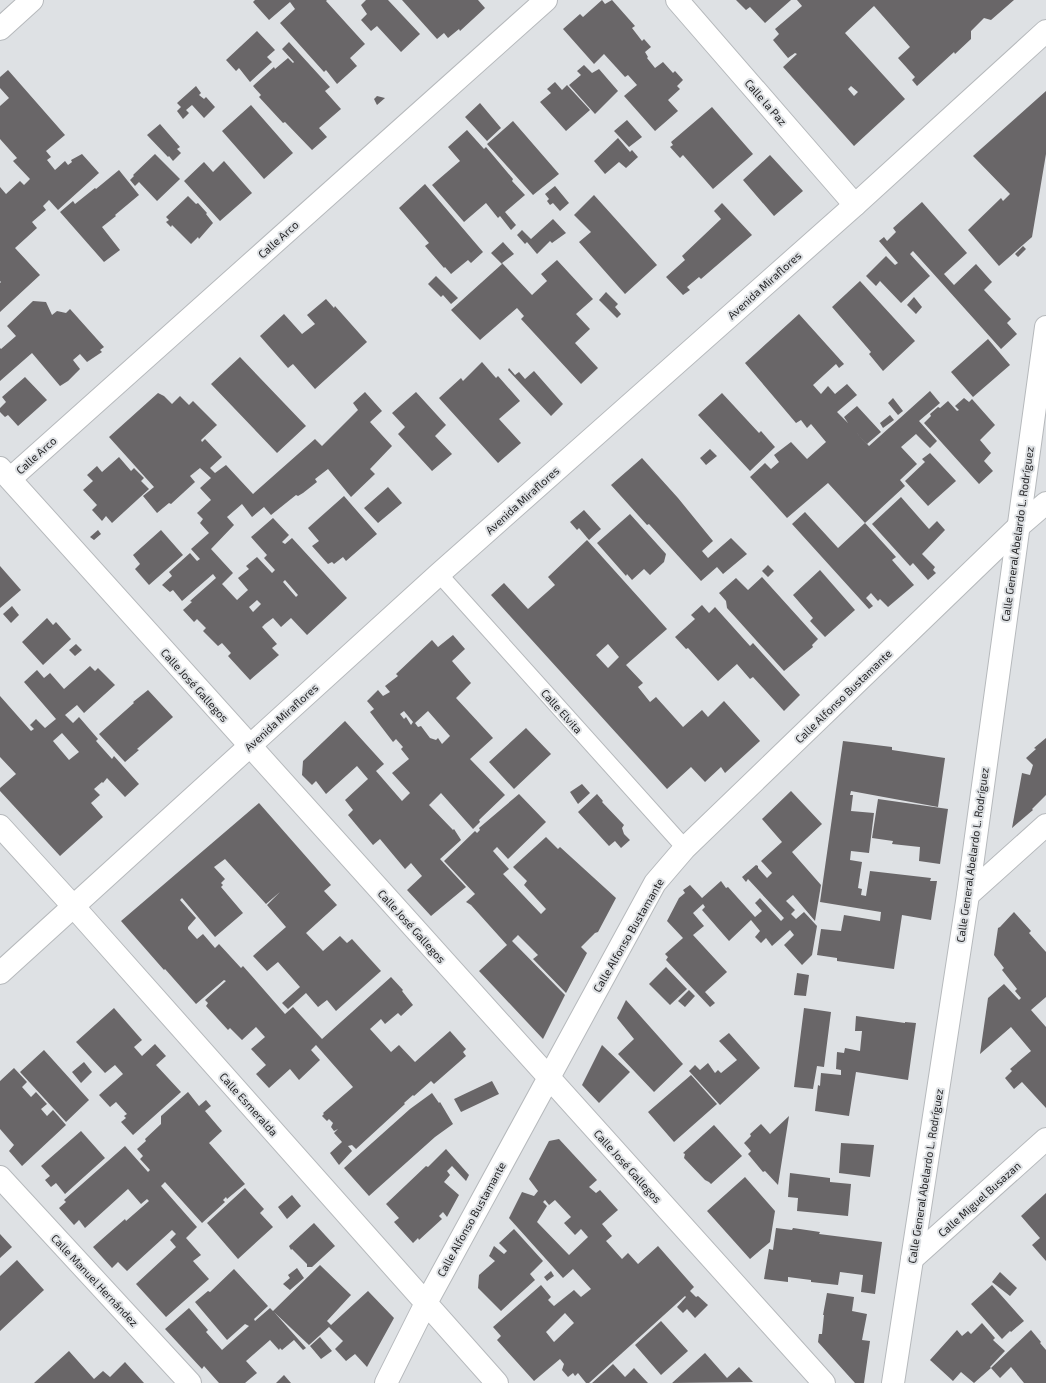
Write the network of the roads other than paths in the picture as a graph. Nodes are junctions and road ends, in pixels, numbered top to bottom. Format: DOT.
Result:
graph roads {
  1 [pos="32,0"];
  2 [pos="546,0"];
  3 [pos="677,0"];
  4 [pos="0,29"];
  5 [pos="1046,31"];
  6 [pos="855,205"];
  7 [pos="1046,327"];
  8 [pos="5,473"];
  9 [pos="1046,503"];
  10 [pos="1017,528"];
  11 [pos="439,574"];
  12 [pos="250,746"];
  13 [pos="1046,825"];
  14 [pos="0,826"];
  15 [pos="685,848"];
  16 [pos="968,895"];
  17 [pos="74,907"];
  18 [pos="0,973"];
  19 [pos="548,1078"];
  20 [pos="1046,1139"];
  21 [pos="0,1177"];
  22 [pos="912,1259"];
  23 [pos="426,1303"];
  24 [pos="190,1383"];
  25 [pos="386,1383"];
  26 [pos="497,1383"];
  27 [pos="824,1383"];
  28 [pos="893,1383"];
  1 -- 4 [label="street"];
  2 -- 8 [label="street, Calle Arco"];
  3 -- 6 [label="street, Calle la Paz"];
  5 -- 6 [label="street, Avenida Miraflores"];
  6 -- 11 [label="street, Avenida Miraflores"];
  7 -- 10 [label="street, Calle General Abelardo L. Rodríguez"];
  8 -- 12 [label="street, Calle José Gallegos"];
  9 -- 10 [label="street, Calle Alfonso Bustamante"];
  10 -- 15 [label="street, Calle Alfonso Bustamante"];
  10 -- 16 [label="street, Calle General Abelardo L. Rodríguez"];
  11 -- 12 [label="street, Avenida Miraflores"];
  11 -- 15 [label="lane, Calle Elvita"];
  12 -- 17 [label="street, Avenida Miraflores"];
  12 -- 19 [label="street, Calle José Gallegos"];
  13 -- 16 [label="street"];
  14 -- 17 [label="street, Calle Esmeralda"];
  15 -- 19 [label="street, Calle Alfonso Bustamante"];
  16 -- 22 [label="street, Calle General Abelardo L. Rodríguez"];
  17 -- 18 [label="street, Avenida Miraflores"];
  17 -- 23 [label="street, Calle Esmeralda"];
  19 -- 23 [label="street, Calle Alfonso Bustamante"];
  19 -- 27 [label="street, Calle José Gallegos"];
  20 -- 22 [label="street, Calle Miguel Busazan"];
  21 -- 24 [label="street, Calle Manuel Hernández"];
  22 -- 28 [label="street, Calle General Abelardo L. Rodríguez"];
  23 -- 25 [label="street, Calle Alfonso Bustamante"];
  23 -- 26 [label="street, Calle Esmeralda"];
}
